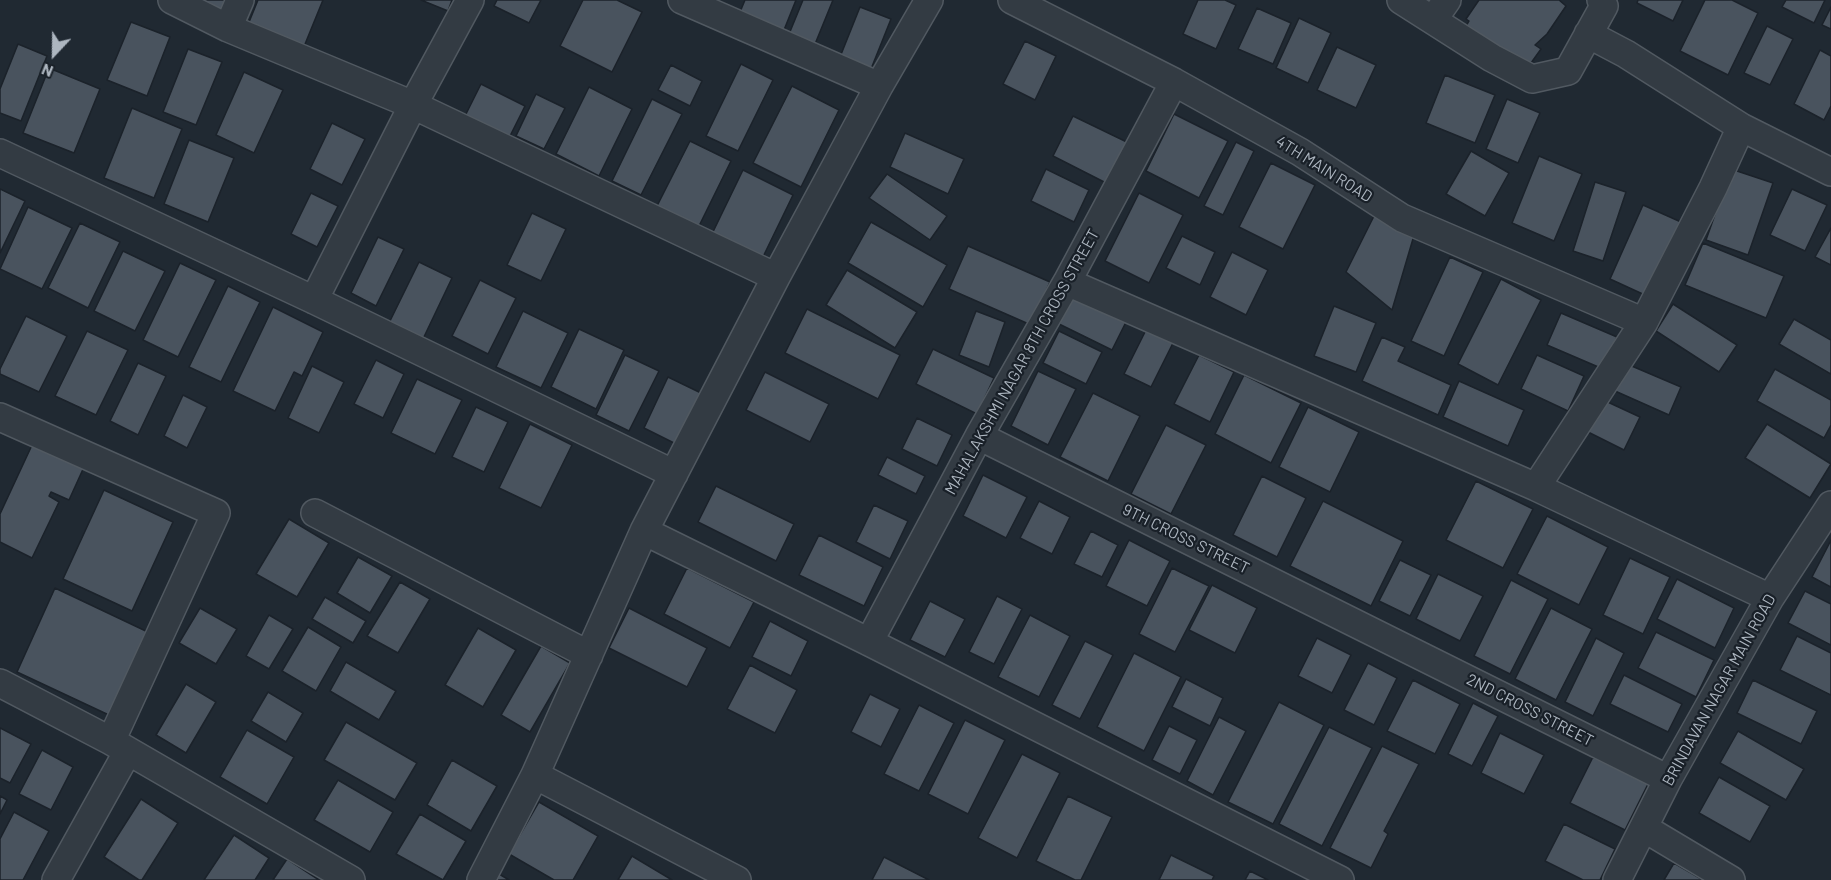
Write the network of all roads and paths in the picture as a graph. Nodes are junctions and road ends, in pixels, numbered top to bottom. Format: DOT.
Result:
graph roads {
  1 [pos="172,0"];
  2 [pos="240,0"];
  3 [pos="470,0"];
  4 [pos="682,0"];
  5 [pos="929,0"];
  6 [pos="1012,0"];
  7 [pos="1401,0"];
  8 [pos="1601,0"];
  9 [pos="1440,10"];
  10 [pos="228,28"];
  11 [pos="1588,34"];
  12 [pos="1174,82"];
  13 [pos="879,86"];
  14 [pos="413,105"];
  15 [pos="1741,127"];
  16 [pos="0,153"];
  17 [pos="1831,172"];
  18 [pos="776,277"];
  19 [pos="1067,282"];
  20 [pos="314,300"];
  21 [pos="1644,322"];
  22 [pos="0,417"];
  23 [pos="979,436"];
  24 [pos="674,474"];
  25 [pos="1536,487"];
  26 [pos="1831,505"];
  27 [pos="315,513"];
  28 [pos="644,531"];
  29 [pos="1770,598"];
  30 [pos="1392,641"];
  31 [pos="869,642"];
  32 [pos="589,655"];
  33 [pos="0,683"];
  34 [pos="119,746"];
  35 [pos="535,775"];
  36 [pos="1668,779"];
  37 [pos="1644,828"];
  38 [pos="56,880"];
  39 [pos="351,880"];
  40 [pos="481,880"];
  41 [pos="737,880"];
  42 [pos="1340,880"];
  43 [pos="1617,880"];
  44 [pos="1731,880"];
  1 -- 10 [label="street"];
  2 -- 10 [label="street"];
  3 -- 14 [label="street"];
  4 -- 13 [label="street"];
  5 -- 13 [label="street"];
  6 -- 12 [label="street, 4TH MAIN ROAD"];
  7 -- 9 [label="street"];
  8 -- 11 [label="street"];
  9 -- 11 [label="street"];
  10 -- 14 [label="street"];
  11 -- 15 [label="street"];
  12 -- 19 [label="street, MAHALAKSHMI NAGAR 8TH CROSS STREET"];
  12 -- 21 [label="street, 4TH MAIN ROAD"];
  13 -- 18 [label="street"];
  14 -- 18 [label="street"];
  14 -- 20 [label="street"];
  15 -- 17 [label="street"];
  15 -- 21 [label="street"];
  16 -- 20 [label="street"];
  18 -- 24 [label="street"];
  19 -- 23 [label="street, MAHALAKSHMI NAGAR 8TH CROSS STREET"];
  19 -- 25 [label="street"];
  20 -- 24 [label="street"];
  21 -- 25 [label="street"];
  22 -- 34 [label="street"];
  23 -- 30 [label="street, 9TH CROSS STREET"];
  23 -- 31 [label="street, MAHALAKSHMI NAGAR 8TH CROSS STREET"];
  24 -- 28 [label="street"];
  25 -- 29 [label="street"];
  26 -- 29 [label="street, BRINDAVAN NAGAR MAIN ROAD"];
  27 -- 32 [label="street"];
  28 -- 31 [label="street"];
  28 -- 32 [label="street"];
  29 -- 36 [label="street, BRINDAVAN NAGAR MAIN ROAD"];
  30 -- 36 [label="street, 2ND CROSS STREET"];
  31 -- 42 [label="street"];
  32 -- 35 [label="street"];
  33 -- 34 [label="street"];
  34 -- 38 [label="street"];
  34 -- 39 [label="street"];
  35 -- 40 [label="street"];
  35 -- 41 [label="street"];
  36 -- 37 [label="street, BRINDAVAN NAGAR MAIN ROAD"];
  37 -- 43 [label="street, BRINDAVAN NAGAR MAIN ROAD"];
  37 -- 44 [label="street"];
}
